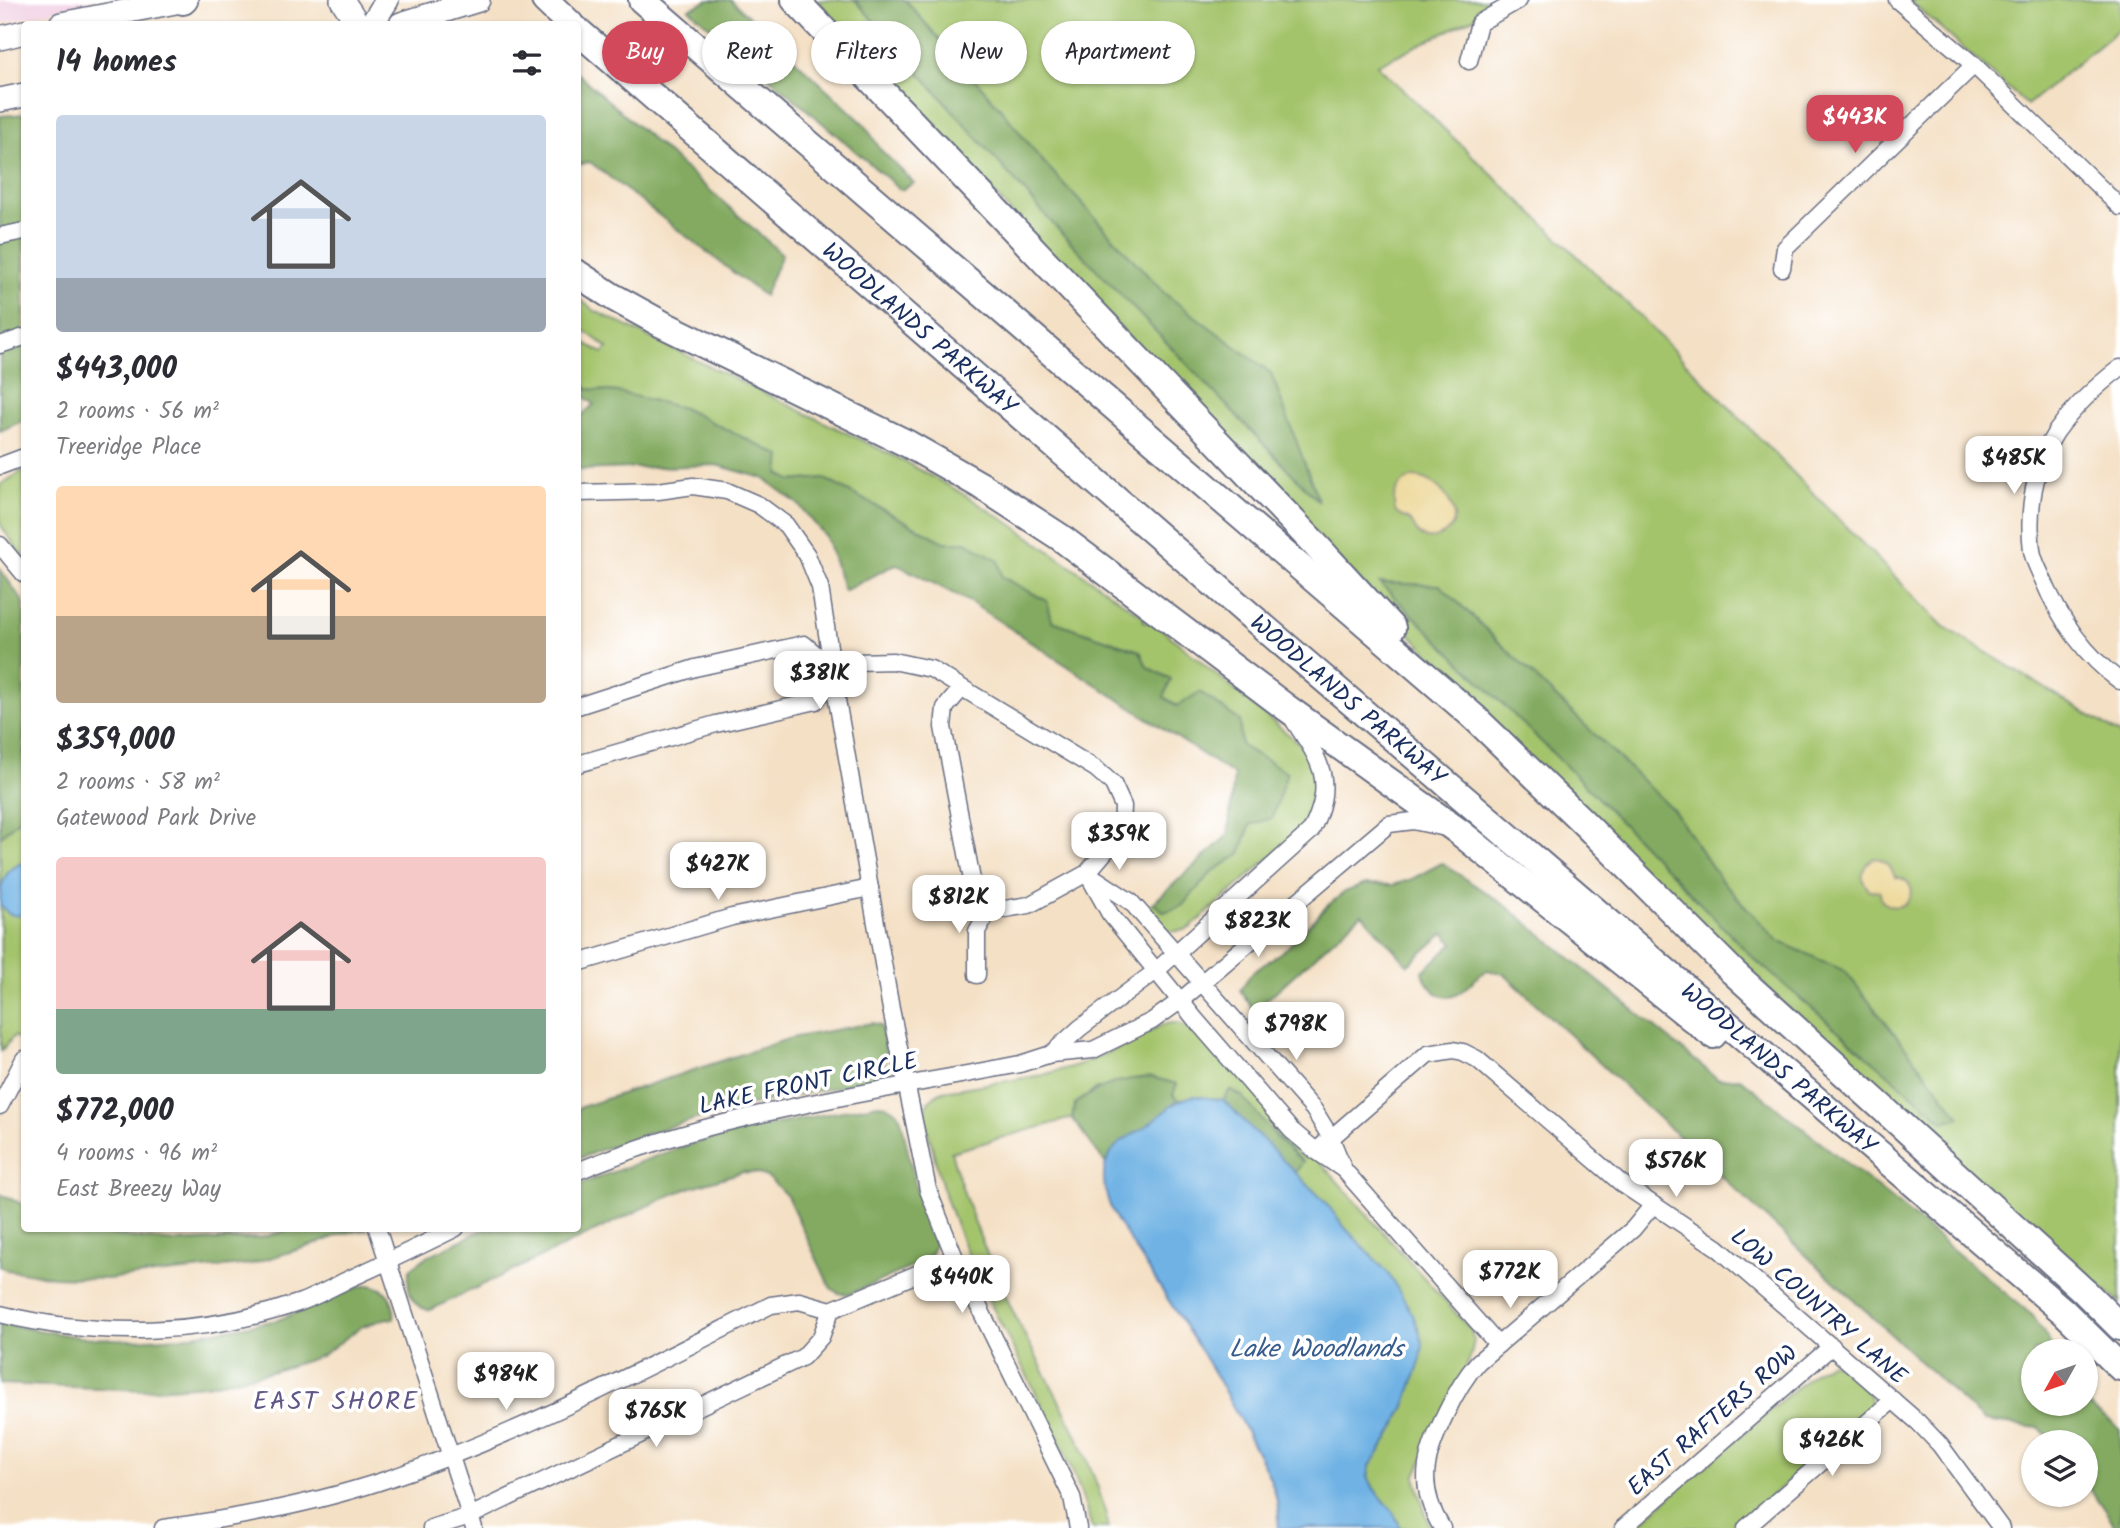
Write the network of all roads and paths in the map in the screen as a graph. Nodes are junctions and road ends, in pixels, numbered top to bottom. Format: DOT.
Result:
graph roads {
  1 [pos="184,0"];
  2 [pos="342,0"];
  3 [pos="387,0"];
  4 [pos="478,0"];
  5 [pos="545,0"];
  6 [pos="795,0"];
  7 [pos="804,0"];
  8 [pos="1519,0"];
  9 [pos="1897,0"];
  10 [pos="650,8"];
  11 [pos="76,21"];
  12 [pos="356,21"];
  13 [pos="374,21"];
  14 [pos="411,21"];
  15 [pos="567,21"];
  16 [pos="815,21"];
  17 [pos="817,21"];
  18 [pos="21,33"];
  19 [pos="581,35"];
  20 [pos="0,38"];
  21 [pos="1469,61"];
  22 [pos="1973,65"];
  23 [pos="875,84"];
  24 [pos="21,96"];
  25 [pos="0,100"];
  26 [pos="2120,207"];
  27 [pos="21,232"];
  28 [pos="0,236"];
  29 [pos="1782,268"];
  30 [pos="581,276"];
  31 [pos="21,338"];
  32 [pos="0,345"];
  33 [pos="2120,368"];
  34 [pos="21,458"];
  35 [pos="0,466"];
  36 [pos="581,493"];
  37 [pos="0,545"];
  38 [pos="21,570"];
  39 [pos="833,669"];
  40 [pos="2120,681"];
  41 [pos="962,688"];
  42 [pos="581,705"];
  43 [pos="1284,706"];
  44 [pos="1474,718"];
  45 [pos="581,763"];
  46 [pos="1458,831"];
  47 [pos="1087,873"];
  48 [pos="870,888"];
  49 [pos="991,907"];
  50 [pos="1176,953"];
  51 [pos="581,962"];
  52 [pos="1156,971"];
  53 [pos="977,975"];
  54 [pos="1202,983"];
  55 [pos="1180,1001"];
  56 [pos="1051,1054"];
  57 [pos="21,1065"];
  58 [pos="907,1086"];
  59 [pos="0,1106"];
  60 [pos="1331,1138"];
  61 [pos="1316,1151"];
  62 [pos="581,1170"];
  63 [pos="1344,1170"];
  64 [pos="1926,1196"];
  65 [pos="1652,1206"];
  66 [pos="378,1232"];
  67 [pos="448,1232"];
  68 [pos="955,1258"];
  69 [pos="388,1261"];
  70 [pos="831,1310"];
  71 [pos="0,1314"];
  72 [pos="2120,1327"];
  73 [pos="1498,1345"];
  74 [pos="1832,1346"];
  75 [pos="2120,1367"];
  76 [pos="1893,1400"];
  77 [pos="450,1457"];
  78 [pos="472,1522"];
  79 [pos="163,1528"];
  80 [pos="431,1528"];
  81 [pos="1078,1528"];
  82 [pos="1442,1528"];
  83 [pos="1623,1528"];
  84 [pos="1746,1528"];
  85 [pos="2001,1528"];
  1 -- 11 [label="main road"];
  2 -- 12 [label="main road"];
  3 -- 13 [label="main road"];
  4 -- 14 [label="main road"];
  5 -- 15 [label="main road, WOODLANDS PARKWAY"];
  6 -- 16 [label="main road"];
  7 -- 17 [label="main road"];
  8 -- 21 [label="street"];
  9 -- 22 [label="street"];
  10 -- 44 [label="main road, WOODLANDS PARKWAY"];
  18 -- 20 [label="main road"];
  19 -- 64 [label="main road, WOODLANDS PARKWAY"];
  22 -- 26 [label="street"];
  22 -- 29 [label="street"];
  23 -- 44 [label="main road"];
  24 -- 25 [label="main road"];
  27 -- 28 [label="street"];
  30 -- 43 [label="main road"];
  31 -- 32 [label="street"];
  33 -- 40 [label="street"];
  34 -- 35 [label="street"];
  36 -- 39 [label="street"];
  37 -- 38 [label="street"];
  39 -- 41 [label="street"];
  39 -- 42 [label="street"];
  39 -- 45 [label="street"];
  39 -- 48 [label="street"];
  41 -- 47 [label="street"];
  41 -- 49 [label="street"];
  43 -- 46 [label="main road"];
  43 -- 50 [label="street, LAKE FRONT CIRCLE"];
  44 -- 72 [label="main road, WOODLANDS PARKWAY"];
  46 -- 54 [label="street, LAKE FRONT CIRCLE"];
  46 -- 64 [label="main road"];
  47 -- 49 [label="street"];
  47 -- 50 [label="street"];
  47 -- 52 [label="street"];
  48 -- 51 [label="street"];
  48 -- 58 [label="street"];
  49 -- 53 [label="street"];
  50 -- 52 [label="street, LAKE FRONT CIRCLE"];
  50 -- 54 [label="street"];
  52 -- 55 [label="street"];
  52 -- 56 [label="street, LAKE FRONT CIRCLE"];
  54 -- 55 [label="street, LAKE FRONT CIRCLE"];
  54 -- 60 [label="street"];
  55 -- 56 [label="street, LAKE FRONT CIRCLE"];
  55 -- 61 [label="street"];
  56 -- 58 [label="street, LAKE FRONT CIRCLE"];
  57 -- 59 [label="street"];
  58 -- 62 [label="street, LAKE FRONT CIRCLE"];
  58 -- 68 [label="street"];
  60 -- 61 [label="street, LOW COUNTRY LANE"];
  60 -- 63 [label="street"];
  60 -- 65 [label="street, LOW COUNTRY LANE"];
  61 -- 63 [label="street"];
  63 -- 73 [label="street"];
  64 -- 75 [label="main road, WOODLANDS PARKWAY"];
  65 -- 73 [label="street"];
  65 -- 74 [label="street, LOW COUNTRY LANE"];
  66 -- 69 [label="street"];
  67 -- 69 [label="street"];
  68 -- 70 [label="street"];
  68 -- 81 [label="street"];
  69 -- 71 [label="street"];
  69 -- 77 [label="street"];
  70 -- 77 [label="street"];
  70 -- 78 [label="street"];
  73 -- 82 [label="street"];
  74 -- 76 [label="street, LOW COUNTRY LANE"];
  74 -- 83 [label="street, EAST RAFTERS ROW"];
  76 -- 84 [label="street"];
  76 -- 85 [label="street, LOW COUNTRY LANE"];
  77 -- 78 [label="street"];
  77 -- 79 [label="street"];
  78 -- 80 [label="street"];
}
